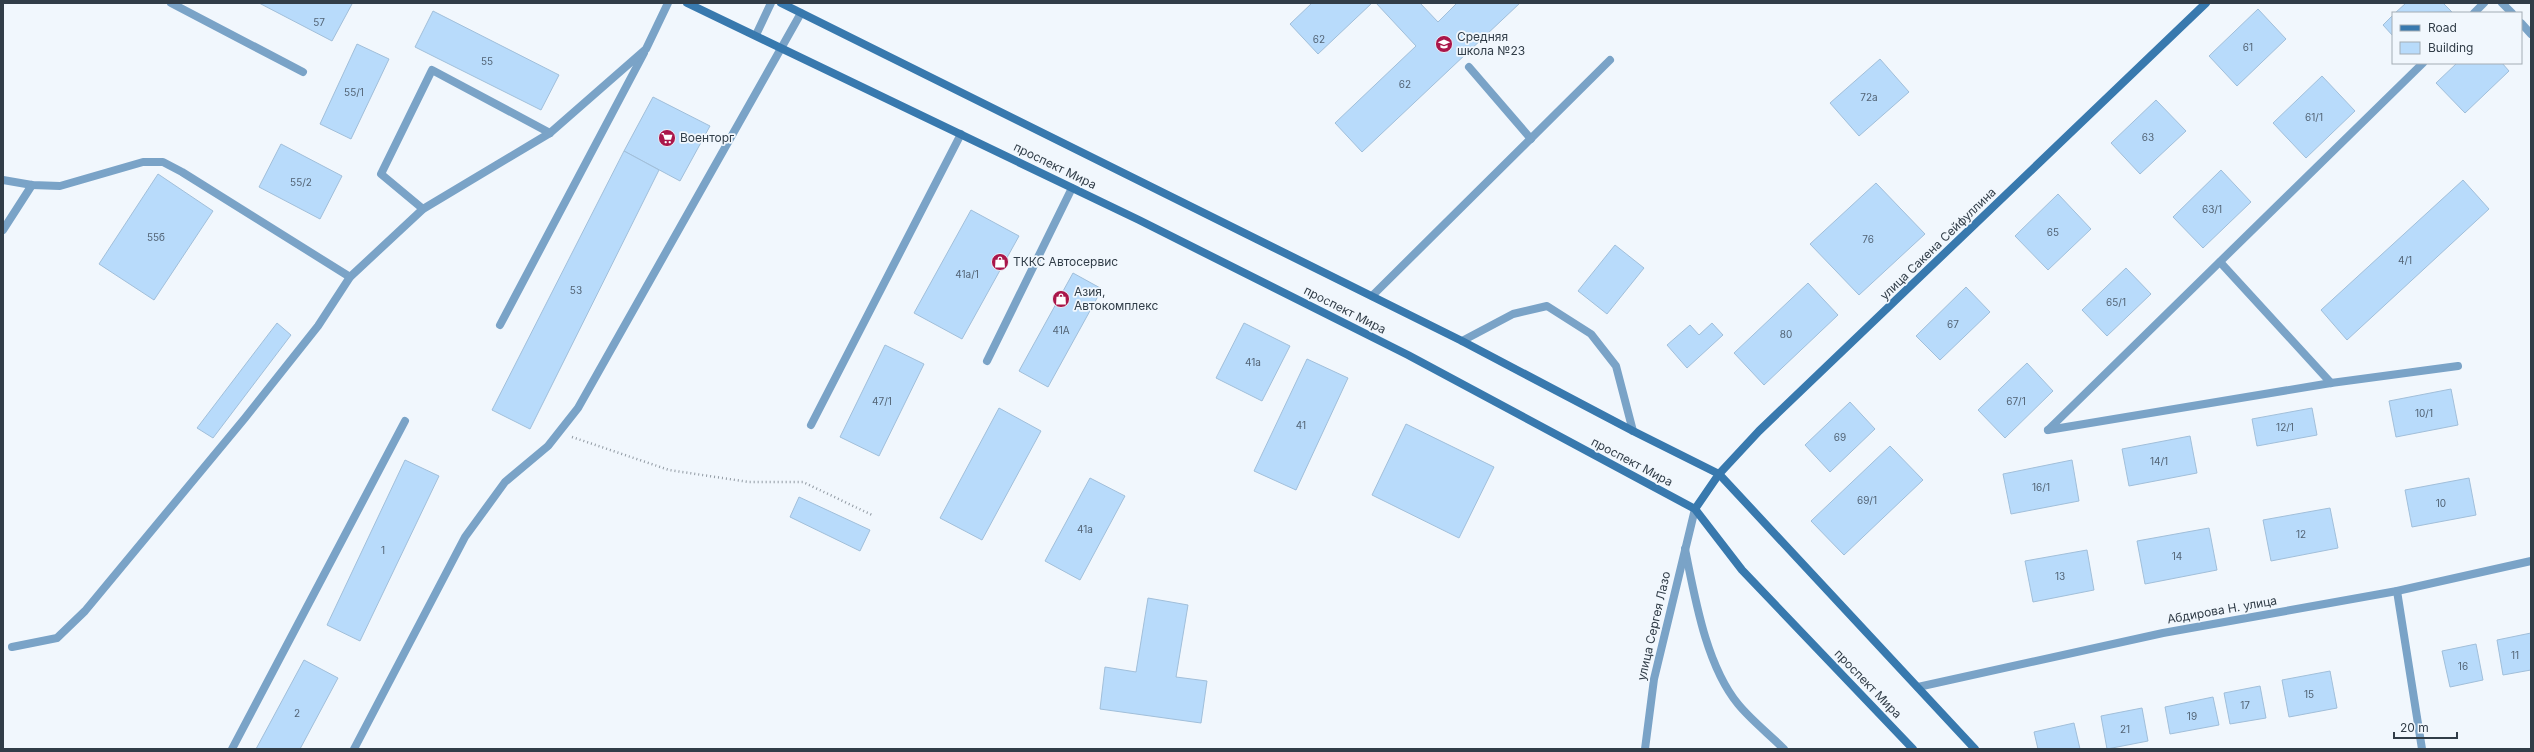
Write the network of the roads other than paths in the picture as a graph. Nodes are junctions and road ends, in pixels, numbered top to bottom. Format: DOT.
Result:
graph roads {
  1 [pos="171,3"];
  2 [pos="668,3"];
  3 [pos="686,3"];
  4 [pos="771,3"];
  5 [pos="781,3"];
  6 [pos="2206,3"];
  7 [pos="2484,3"];
  8 [pos="2502,3"];
  9 [pos="2475,12"];
  10 [pos="2511,12"];
  11 [pos="801,13"];
  12 [pos="2522,24"];
  13 [pos="2531,34"];
  14 [pos="756,35"];
  15 [pos="782,48"];
  16 [pos="646,49"];
  17 [pos="1610,60"];
  18 [pos="2422,64"];
  19 [pos="1469,67"];
  20 [pos="304,72"];
  21 [pos="550,133"];
  22 [pos="961,134"];
  23 [pos="1531,139"];
  24 [pos="3,180"];
  25 [pos="32,185"];
  26 [pos="1072,188"];
  27 [pos="423,209"];
  28 [pos="3,230"];
  29 [pos="2220,262"];
  30 [pos="350,277"];
  31 [pos="1372,296"];
  32 [pos="500,325"];
  33 [pos="1462,341"];
  34 [pos="987,362"];
  35 [pos="2458,366"];
  36 [pos="2331,383"];
  37 [pos="405,421"];
  38 [pos="810,425"];
  39 [pos="1633,431"];
  40 [pos="1719,474"];
  41 [pos="1695,509"];
  42 [pos="1685,547"];
  43 [pos="2531,561"];
  44 [pos="2398,591"];
  45 [pos="12,648"];
  46 [pos="1918,687"];
  47 [pos="232,749"];
  48 [pos="354,749"];
  49 [pos="1646,749"];
  50 [pos="1784,749"];
  51 [pos="1913,749"];
  52 [pos="1975,749"];
  53 [pos="2422,749"];
  1 -- 20 [label="street"];
  2 -- 16 [label="street"];
  3 -- 14 [label="main road, проспект Мира"];
  4 -- 14 [label="street"];
  5 -- 11 [label="main road, проспект Мира"];
  6 -- 40 [label="main road, улица Сакена Сейфуллина"];
  7 -- 9 [label="street"];
  8 -- 10 [label="street"];
  11 -- 15 [label="street"];
  11 -- 31 [label="main road, проспект Мира"];
  12 -- 13 [label="street"];
  14 -- 15 [label="main road, проспект Мира"];
  15 -- 22 [label="main road, проспект Мира"];
  15 -- 48 [label="street"];
  16 -- 21 [label="street"];
  16 -- 32 [label="street"];
  17 -- 23 [label="street"];
  18 -- 29 [label="street"];
  19 -- 23 [label="street"];
  21 -- 27 [label="street"];
  21 -- 27 [label="street"];
  22 -- 26 [label="main road, проспект Мира"];
  22 -- 38 [label="street"];
  23 -- 31 [label="street"];
  24 -- 25 [label="street"];
  25 -- 28 [label="street"];
  25 -- 30 [label="street"];
  26 -- 34 [label="street"];
  26 -- 41 [label="main road, проспект Мира"];
  27 -- 30 [label="street"];
  29 -- 36 [label="street"];
  29 -- 36 [label="street"];
  30 -- 45 [label="street"];
  31 -- 33 [label="main road, проспект Мира"];
  33 -- 39 [label="main road, проспект Мира"];
  33 -- 39 [label="street"];
  35 -- 36 [label="street"];
  37 -- 47 [label="street"];
  39 -- 40 [label="main road, проспект Мира"];
  40 -- 41 [label="main road, улица Сакена Сейфуллина"];
  40 -- 46 [label="main road, проспект Мира"];
  41 -- 42 [label="street, улица Сергея Лазо"];
  41 -- 51 [label="main road, проспект Мира"];
  42 -- 49 [label="street, улица Сергея Лазо"];
  42 -- 50 [label="street"];
  43 -- 44 [label="street, Абдирова Н. улица"];
  44 -- 46 [label="street, Абдирова Н. улица"];
  44 -- 53 [label="street"];
  46 -- 52 [label="main road, проспект Мира"];
}
